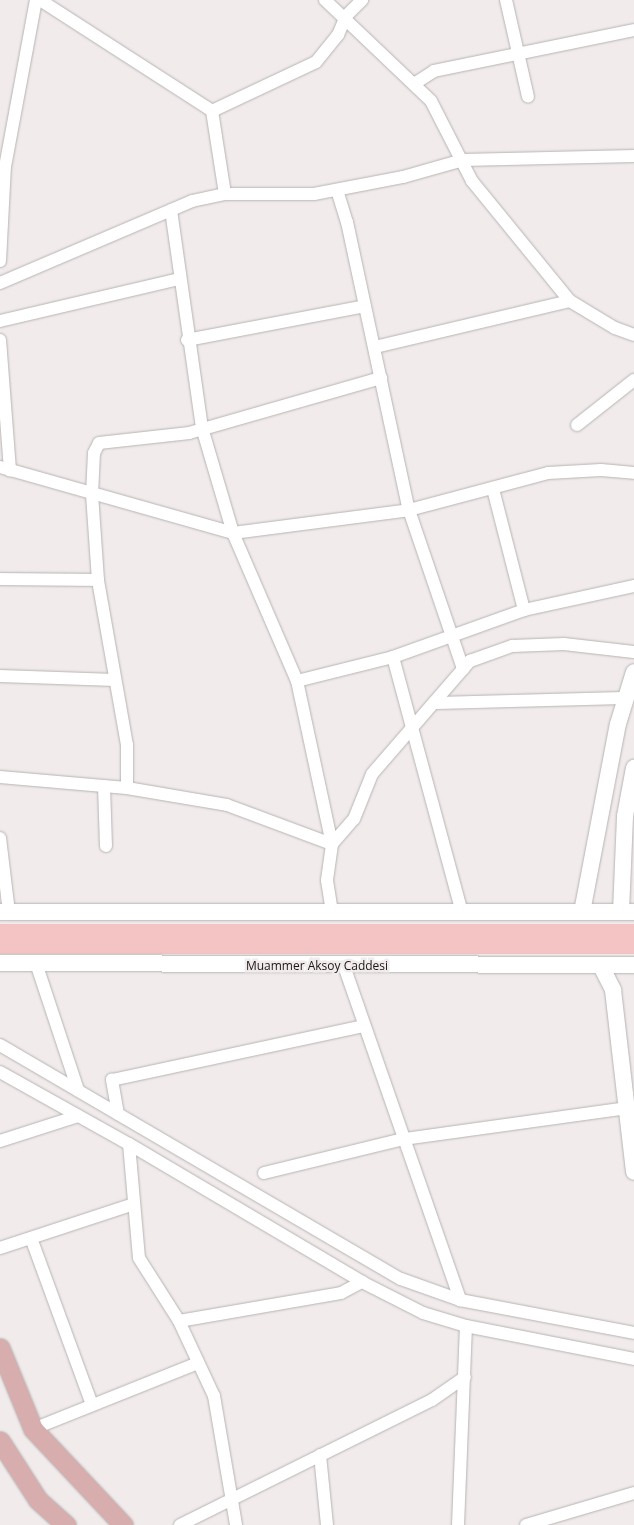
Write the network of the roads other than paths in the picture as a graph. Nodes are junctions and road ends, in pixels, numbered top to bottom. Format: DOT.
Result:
graph roads {
  1 [pos="38,0"];
  2 [pos="325,0"];
  3 [pos="362,0"];
  4 [pos="506,0"];
  5 [pos="346,16"];
  6 [pos="634,30"];
  7 [pos="520,54"];
  8 [pos="414,84"];
  9 [pos="528,97"];
  10 [pos="212,111"];
  11 [pos="634,156"];
  12 [pos="463,160"];
  13 [pos="2,167"];
  14 [pos="337,190"];
  15 [pos="225,194"];
  16 [pos="171,210"];
  17 [pos="0,261"];
  18 [pos="178,279"];
  19 [pos="0,283"];
  20 [pos="570,302"];
  21 [pos="365,306"];
  22 [pos="0,321"];
  23 [pos="634,335"];
  24 [pos="0,340"];
  25 [pos="187,340"];
  26 [pos="375,347"];
  27 [pos="381,378"];
  28 [pos="634,380"];
  29 [pos="577,425"];
  30 [pos="202,428"];
  31 [pos="5,469"];
  32 [pos="634,473"];
  33 [pos="494,489"];
  34 [pos="92,495"];
  35 [pos="409,510"];
  36 [pos="233,534"];
  37 [pos="0,579"];
  38 [pos="98,580"];
  39 [pos="634,586"];
  40 [pos="524,610"];
  41 [pos="452,634"];
  42 [pos="634,652"];
  43 [pos="393,657"];
  44 [pos="463,669"];
  45 [pos="634,672"];
  46 [pos="0,676"];
  47 [pos="115,680"];
  48 [pos="297,681"];
  49 [pos="626,698"];
  50 [pos="434,703"];
  51 [pos="413,726"];
  52 [pos="634,768"];
  53 [pos="0,778"];
  54 [pos="104,786"];
  55 [pos="127,788"];
  56 [pos="0,838"];
  57 [pos="332,844"];
  58 [pos="106,846"];
  59 [pos="5,912"];
  60 [pos="332,912"];
  61 [pos="462,912"];
  62 [pos="582,912"];
  63 [pos="628,912"];
  64 [pos="0,963"];
  65 [pos="36,963"];
  66 [pos="344,966"];
  67 [pos="601,966"];
  68 [pos="634,966"];
  69 [pos="364,1026"];
  70 [pos="0,1045"];
  71 [pos="0,1072"];
  72 [pos="78,1090"];
  73 [pos="627,1108"];
  74 [pos="118,1114"];
  75 [pos="78,1116"];
  76 [pos="404,1139"];
  77 [pos="0,1141"];
  78 [pos="129,1144"];
  79 [pos="634,1172"];
  80 [pos="264,1173"];
  81 [pos="134,1204"];
  82 [pos="31,1238"];
  83 [pos="0,1248"];
  84 [pos="362,1282"];
  85 [pos="460,1300"];
  86 [pos="179,1321"];
  87 [pos="466,1326"];
  88 [pos="634,1333"];
  89 [pos="0,1348"];
  90 [pos="634,1359"];
  91 [pos="198,1362"];
  92 [pos="465,1377"];
  93 [pos="92,1405"];
  94 [pos="33,1429"];
  95 [pos="0,1443"];
  96 [pos="320,1455"];
  97 [pos="634,1493"];
  98 [pos="233,1497"];
  99 [pos="66,1525"];
  100 [pos="123,1525"];
  101 [pos="180,1525"];
  102 [pos="236,1525"];
  103 [pos="327,1525"];
  104 [pos="458,1525"];
  105 [pos="526,1525"];
  1 -- 10 [label="street"];
  1 -- 13 [label="street"];
  2 -- 5 [label="street"];
  3 -- 5 [label="street"];
  4 -- 7 [label="street"];
  5 -- 8 [label="street"];
  5 -- 10 [label="street"];
  6 -- 7 [label="street"];
  7 -- 8 [label="street"];
  7 -- 9 [label="street"];
  8 -- 12 [label="street"];
  10 -- 15 [label="street"];
  11 -- 12 [label="street"];
  12 -- 14 [label="street"];
  12 -- 20 [label="street"];
  13 -- 17 [label="street"];
  14 -- 15 [label="street"];
  14 -- 21 [label="street"];
  15 -- 16 [label="street"];
  16 -- 18 [label="street"];
  16 -- 19 [label="street"];
  18 -- 22 [label="street"];
  18 -- 25 [label="street"];
  20 -- 23 [label="street"];
  20 -- 26 [label="street"];
  21 -- 25 [label="street"];
  21 -- 26 [label="street"];
  24 -- 31 [label="street"];
  25 -- 30 [label="street"];
  26 -- 27 [label="street"];
  27 -- 30 [label="street"];
  27 -- 35 [label="street"];
  28 -- 29 [label="street"];
  30 -- 34 [label="street"];
  30 -- 36 [label="street"];
  31 -- 34 [label="street"];
  32 -- 33 [label="street"];
  33 -- 35 [label="street"];
  33 -- 40 [label="street"];
  34 -- 36 [label="street"];
  34 -- 38 [label="street"];
  35 -- 36 [label="street"];
  35 -- 41 [label="street"];
  36 -- 48 [label="street"];
  37 -- 38 [label="street"];
  38 -- 47 [label="street"];
  39 -- 40 [label="street"];
  40 -- 41 [label="street"];
  41 -- 43 [label="street"];
  41 -- 44 [label="street"];
  42 -- 44 [label="street"];
  43 -- 48 [label="street"];
  43 -- 51 [label="street"];
  44 -- 50 [label="street"];
  45 -- 49 [label="main road"];
  46 -- 47 [label="street"];
  47 -- 55 [label="street"];
  48 -- 57 [label="street"];
  49 -- 50 [label="street"];
  49 -- 62 [label="main road"];
  50 -- 51 [label="street"];
  51 -- 57 [label="street"];
  51 -- 61 [label="street"];
  52 -- 63 [label="main road"];
  53 -- 54 [label="street"];
  54 -- 55 [label="street"];
  54 -- 58 [label="street"];
  55 -- 57 [label="street"];
  56 -- 59 [label="street"];
  57 -- 60 [label="street"];
  59 -- 60 [label="main road"];
  60 -- 61 [label="main road"];
  61 -- 62 [label="main road"];
  62 -- 63 [label="main road"];
  64 -- 65 [label="main road, Muammer Aksoy Caddesi"];
  65 -- 66 [label="main road, Muammer Aksoy Caddesi"];
  65 -- 72 [label="street"];
  66 -- 67 [label="main road, Muammer Aksoy Caddesi"];
  66 -- 69 [label="street"];
  67 -- 68 [label="main road, Muammer Aksoy Caddesi"];
  67 -- 73 [label="main road"];
  69 -- 74 [label="street"];
  69 -- 76 [label="street"];
  70 -- 72 [label="street"];
  71 -- 75 [label="street"];
  72 -- 74 [label="street"];
  73 -- 76 [label="street"];
  73 -- 79 [label="main road"];
  74 -- 85 [label="street"];
  75 -- 77 [label="street"];
  75 -- 78 [label="street"];
  76 -- 80 [label="street"];
  76 -- 85 [label="street"];
  78 -- 81 [label="street"];
  78 -- 84 [label="street"];
  81 -- 82 [label="street"];
  81 -- 86 [label="street"];
  82 -- 83 [label="street"];
  82 -- 93 [label="street"];
  84 -- 86 [label="street"];
  84 -- 87 [label="street"];
  85 -- 88 [label="street"];
  86 -- 91 [label="street"];
  87 -- 90 [label="street"];
  87 -- 92 [label="street"];
  89 -- 94 [label="main road"];
  91 -- 93 [label="street"];
  91 -- 98 [label="street"];
  92 -- 96 [label="street"];
  92 -- 104 [label="street"];
  93 -- 94 [label="street"];
  94 -- 100 [label="main road"];
  95 -- 99 [label="main road"];
  96 -- 98 [label="street"];
  96 -- 103 [label="street"];
  97 -- 105 [label="street"];
  98 -- 101 [label="street"];
  98 -- 102 [label="street"];
}
